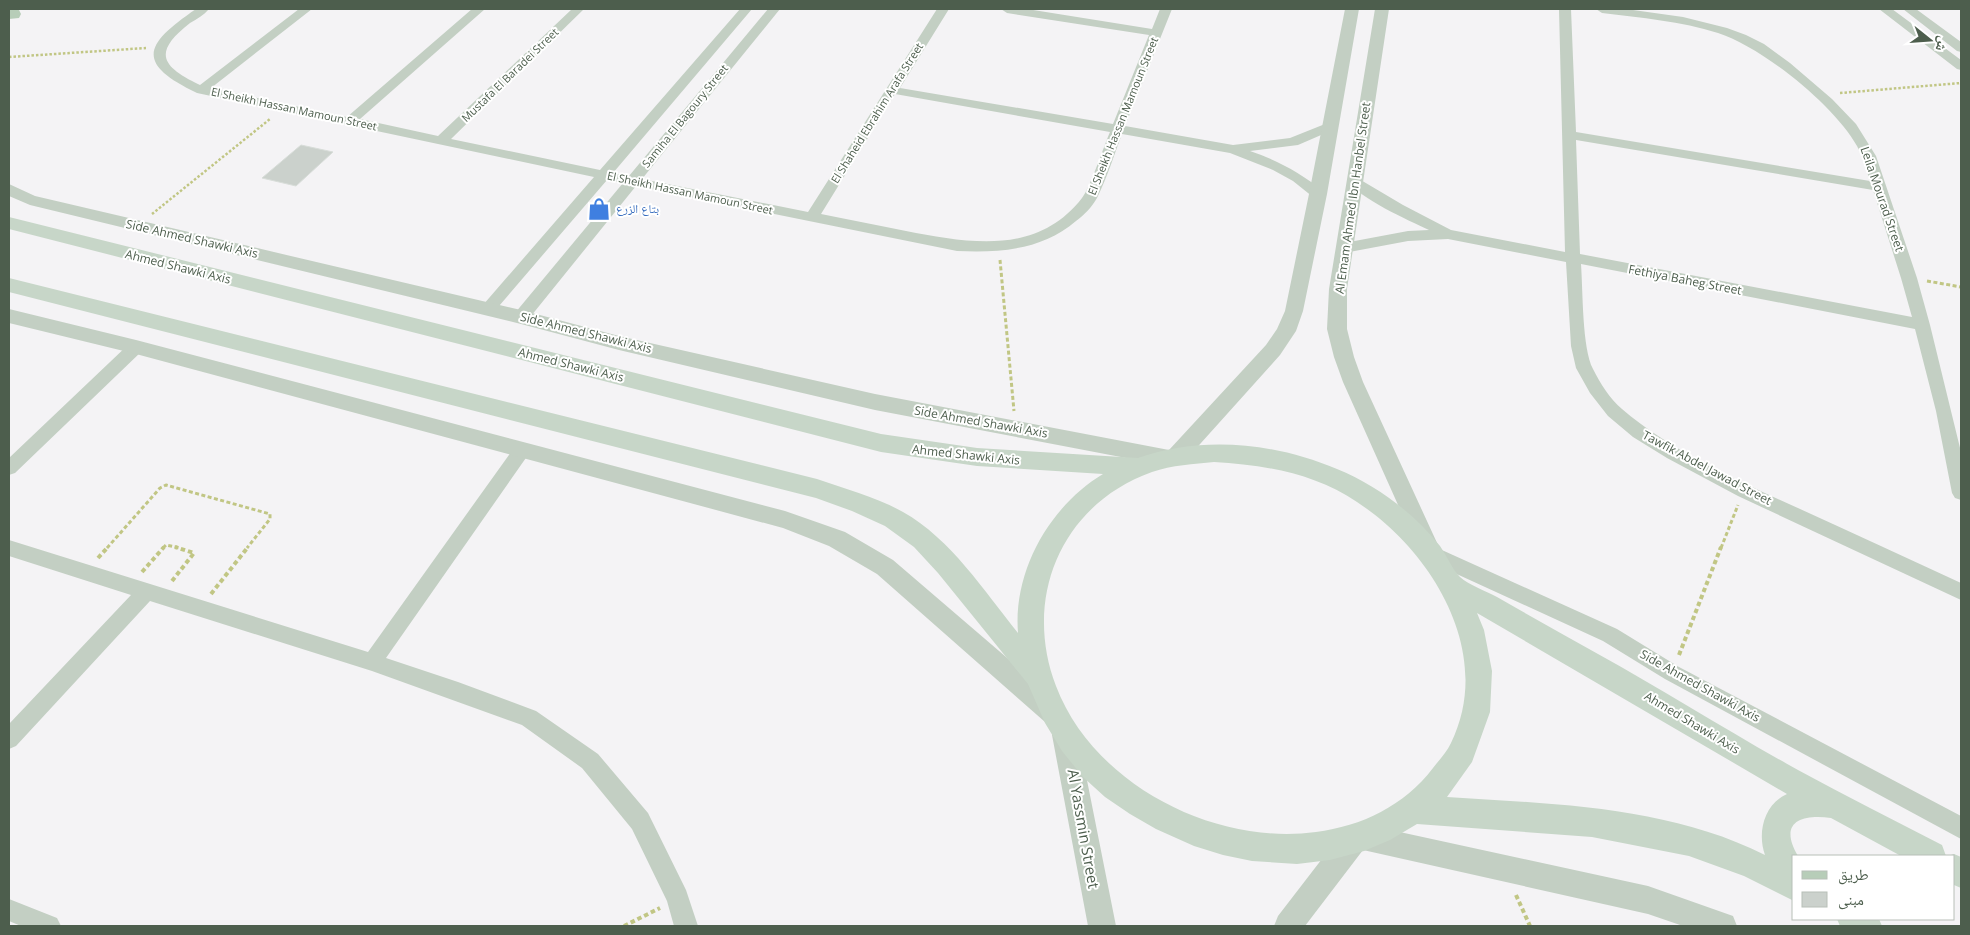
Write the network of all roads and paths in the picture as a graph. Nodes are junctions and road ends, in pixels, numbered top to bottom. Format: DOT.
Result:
graph roads {
  1 [pos="203,9"];
  2 [pos="306,9"];
  3 [pos="479,9"];
  4 [pos="578,9"];
  5 [pos="746,9"];
  6 [pos="774,9"];
  7 [pos="943,9"];
  8 [pos="1007,9"];
  9 [pos="1166,9"];
  10 [pos="1352,9"];
  11 [pos="1382,9"];
  12 [pos="1565,9"];
  13 [pos="1602,9"];
  14 [pos="1885,9"];
  15 [pos="1909,9"];
  16 [pos="1157,33"];
  17 [pos="159,48"];
  18 [pos="1961,48"];
  19 [pos="9,58"];
  20 [pos="1961,66"];
  21 [pos="1961,83"];
  22 [pos="200,90"];
  23 [pos="892,90"];
  24 [pos="1820,95"];
  25 [pos="284,108"];
  26 [pos="350,121"];
  27 [pos="1331,121"];
  28 [pos="1364,121"];
  29 [pos="1118,129"];
  30 [pos="1568,135"];
  31 [pos="442,140"];
  32 [pos="1232,148"];
  33 [pos="603,175"];
  34 [pos="1354,180"];
  35 [pos="632,181"];
  36 [pos="1879,187"];
  37 [pos="9,189"];
  38 [pos="1318,194"];
  39 [pos="811,218"];
  40 [pos="9,223"];
  41 [pos="137,226"];
  42 [pos="1448,234"];
  43 [pos="999,247"];
  44 [pos="1344,248"];
  45 [pos="1573,258"];
  46 [pos="1909,278"];
  47 [pos="9,285"];
  48 [pos="1961,287"];
  49 [pos="488,309"];
  50 [pos="9,316"];
  51 [pos="521,317"];
  52 [pos="1922,325"];
  53 [pos="136,348"];
  54 [pos="1016,428"];
  55 [pos="522,450"];
  56 [pos="1172,457"];
  57 [pos="1140,467"];
  58 [pos="9,468"];
  59 [pos="1744,491"];
  60 [pos="1961,493"];
  61 [pos="9,548"];
  62 [pos="1431,552"];
  63 [pos="86,572"];
  64 [pos="1455,587"];
  65 [pos="146,591"];
  66 [pos="1961,592"];
  67 [pos="200,608"];
  68 [pos="372,662"];
  69 [pos="1672,673"];
  70 [pos="1038,678"];
  71 [pos="1060,723"];
  72 [pos="9,739"];
  73 [pos="1837,806"];
  74 [pos="1416,809"];
  75 [pos="1961,828"];
  76 [pos="1359,838"];
  77 [pos="1929,855"];
  78 [pos="1792,875"];
  79 [pos="1792,885"];
  80 [pos="678,898"];
  81 [pos="9,910"];
  82 [pos="1855,920"];
  83 [pos="49,926"];
  84 [pos="624,926"];
  85 [pos="686,926"];
  86 [pos="1102,926"];
  87 [pos="1288,926"];
  88 [pos="1723,926"];
  89 [pos="1866,926"];
  1 -- 17 [label="street"];
  2 -- 22 [label="street"];
  3 -- 26 [label="street"];
  4 -- 31 [label="street, Mustafa El Baradei Street"];
  5 -- 33 [label="street, Samiha El Bagoury Street"];
  6 -- 35 [label="street, Samiha El Bagoury Street"];
  7 -- 23 [label="street, El Shaheid Ebrahim Arafa Street"];
  8 -- 16 [label="street"];
  9 -- 16 [label="street, El Sheikh Hassan Mamoun Street"];
  10 -- 27 [label="street"];
  11 -- 28 [label="street, Al Emam Ahmed Ibn Hanbel Street"];
  12 -- 30 [label="street, Tawfik Abdel Jawad Street"];
  13 -- 24 [label="street, Leila Mourad Street"];
  14 -- 20 [label="street"];
  15 -- 18 [label="street"];
  16 -- 29 [label="street, El Sheikh Hassan Mamoun Street"];
  17 -- 19 [label="path"];
  17 -- 22 [label="street, El Sheikh Hassan Mamoun Street"];
  21 -- 24 [label="path"];
  22 -- 25 [label="street, El Sheikh Hassan Mamoun Street"];
  23 -- 29 [label="street"];
  23 -- 39 [label="street, El Shaheid Ebrahim Arafa Street"];
  24 -- 36 [label="street, Leila Mourad Street"];
  25 -- 26 [label="street, El Sheikh Hassan Mamoun Street"];
  25 -- 41 [label="path"];
  26 -- 31 [label="street, El Sheikh Hassan Mamoun Street"];
  27 -- 28 [label="street"];
  27 -- 32 [label="street"];
  27 -- 38 [label="street"];
  28 -- 34 [label="street, Al Emam Ahmed Ibn Hanbel Street"];
  29 -- 32 [label="street"];
  29 -- 43 [label="street, El Sheikh Hassan Mamoun Street"];
  30 -- 36 [label="street"];
  30 -- 45 [label="street, Tawfik Abdel Jawad Street"];
  31 -- 33 [label="street, El Sheikh Hassan Mamoun Street"];
  32 -- 38 [label="street"];
  33 -- 35 [label="street, El Sheikh Hassan Mamoun Street"];
  33 -- 49 [label="street, Samiha El Bagoury Street"];
  34 -- 42 [label="street, Fethiya Baheg Street"];
  34 -- 44 [label="street, Al Emam Ahmed Ibn Hanbel Street"];
  35 -- 39 [label="street, El Sheikh Hassan Mamoun Street"];
  35 -- 51 [label="street, Samiha El Bagoury Street"];
  36 -- 46 [label="street, Leila Mourad Street"];
  37 -- 41 [label="street, Side Ahmed Shawki Axis"];
  38 -- 56 [label="street"];
  39 -- 43 [label="street, El Sheikh Hassan Mamoun Street"];
  40 -- 57 [label="main road, Ahmed Shawki Axis"];
  41 -- 49 [label="street, Side Ahmed Shawki Axis"];
  42 -- 44 [label="street, Fethiya Baheg Street"];
  42 -- 45 [label="street, Fethiya Baheg Street"];
  43 -- 54 [label="path"];
  44 -- 62 [label="street, Al Emam Ahmed Ibn Hanbel Street"];
  45 -- 52 [label="street, Fethiya Baheg Street"];
  45 -- 59 [label="street, Tawfik Abdel Jawad Street"];
  46 -- 48 [label="path"];
  46 -- 52 [label="street, Leila Mourad Street"];
  47 -- 70 [label="main road"];
  49 -- 51 [label="street, Side Ahmed Shawki Axis"];
  50 -- 53 [label="street"];
  51 -- 54 [label="street, Side Ahmed Shawki Axis"];
  52 -- 60 [label="street, Leila Mourad Street"];
  53 -- 55 [label="street"];
  53 -- 58 [label="street"];
  54 -- 56 [label="street, Side Ahmed Shawki Axis"];
  55 -- 68 [label="street"];
  55 -- 71 [label="street"];
  56 -- 57 [label="main road"];
  56 -- 62 [label="main road"];
  57 -- 70 [label="main road"];
  59 -- 66 [label="street, Tawfik Abdel Jawad Street"];
  59 -- 69 [label="path"];
  61 -- 63 [label="street"];
  62 -- 64 [label="main road"];
  62 -- 69 [label="street, Side Ahmed Shawki Axis"];
  63 -- 65 [label="street"];
  63 -- 67 [label="path"];
  64 -- 73 [label="main road, Ahmed Shawki Axis"];
  64 -- 74 [label="main road"];
  65 -- 65 [label="path"];
  65 -- 67 [label="street"];
  65 -- 72 [label="street"];
  67 -- 68 [label="street"];
  68 -- 80 [label="street"];
  69 -- 75 [label="street, Side Ahmed Shawki Axis"];
  70 -- 71 [label="main road"];
  71 -- 76 [label="main road"];
  71 -- 86 [label="street, Al Yassmin Street"];
  73 -- 77 [label="main road, Ahmed Shawki Axis"];
  73 -- 78 [label="main road"];
  74 -- 76 [label="main road"];
  74 -- 79 [label="main road"];
  76 -- 87 [label="street"];
  76 -- 88 [label="street"];
  80 -- 84 [label="path"];
  80 -- 85 [label="street"];
  81 -- 83 [label="street"];
  82 -- 89 [label="main road"];
}
